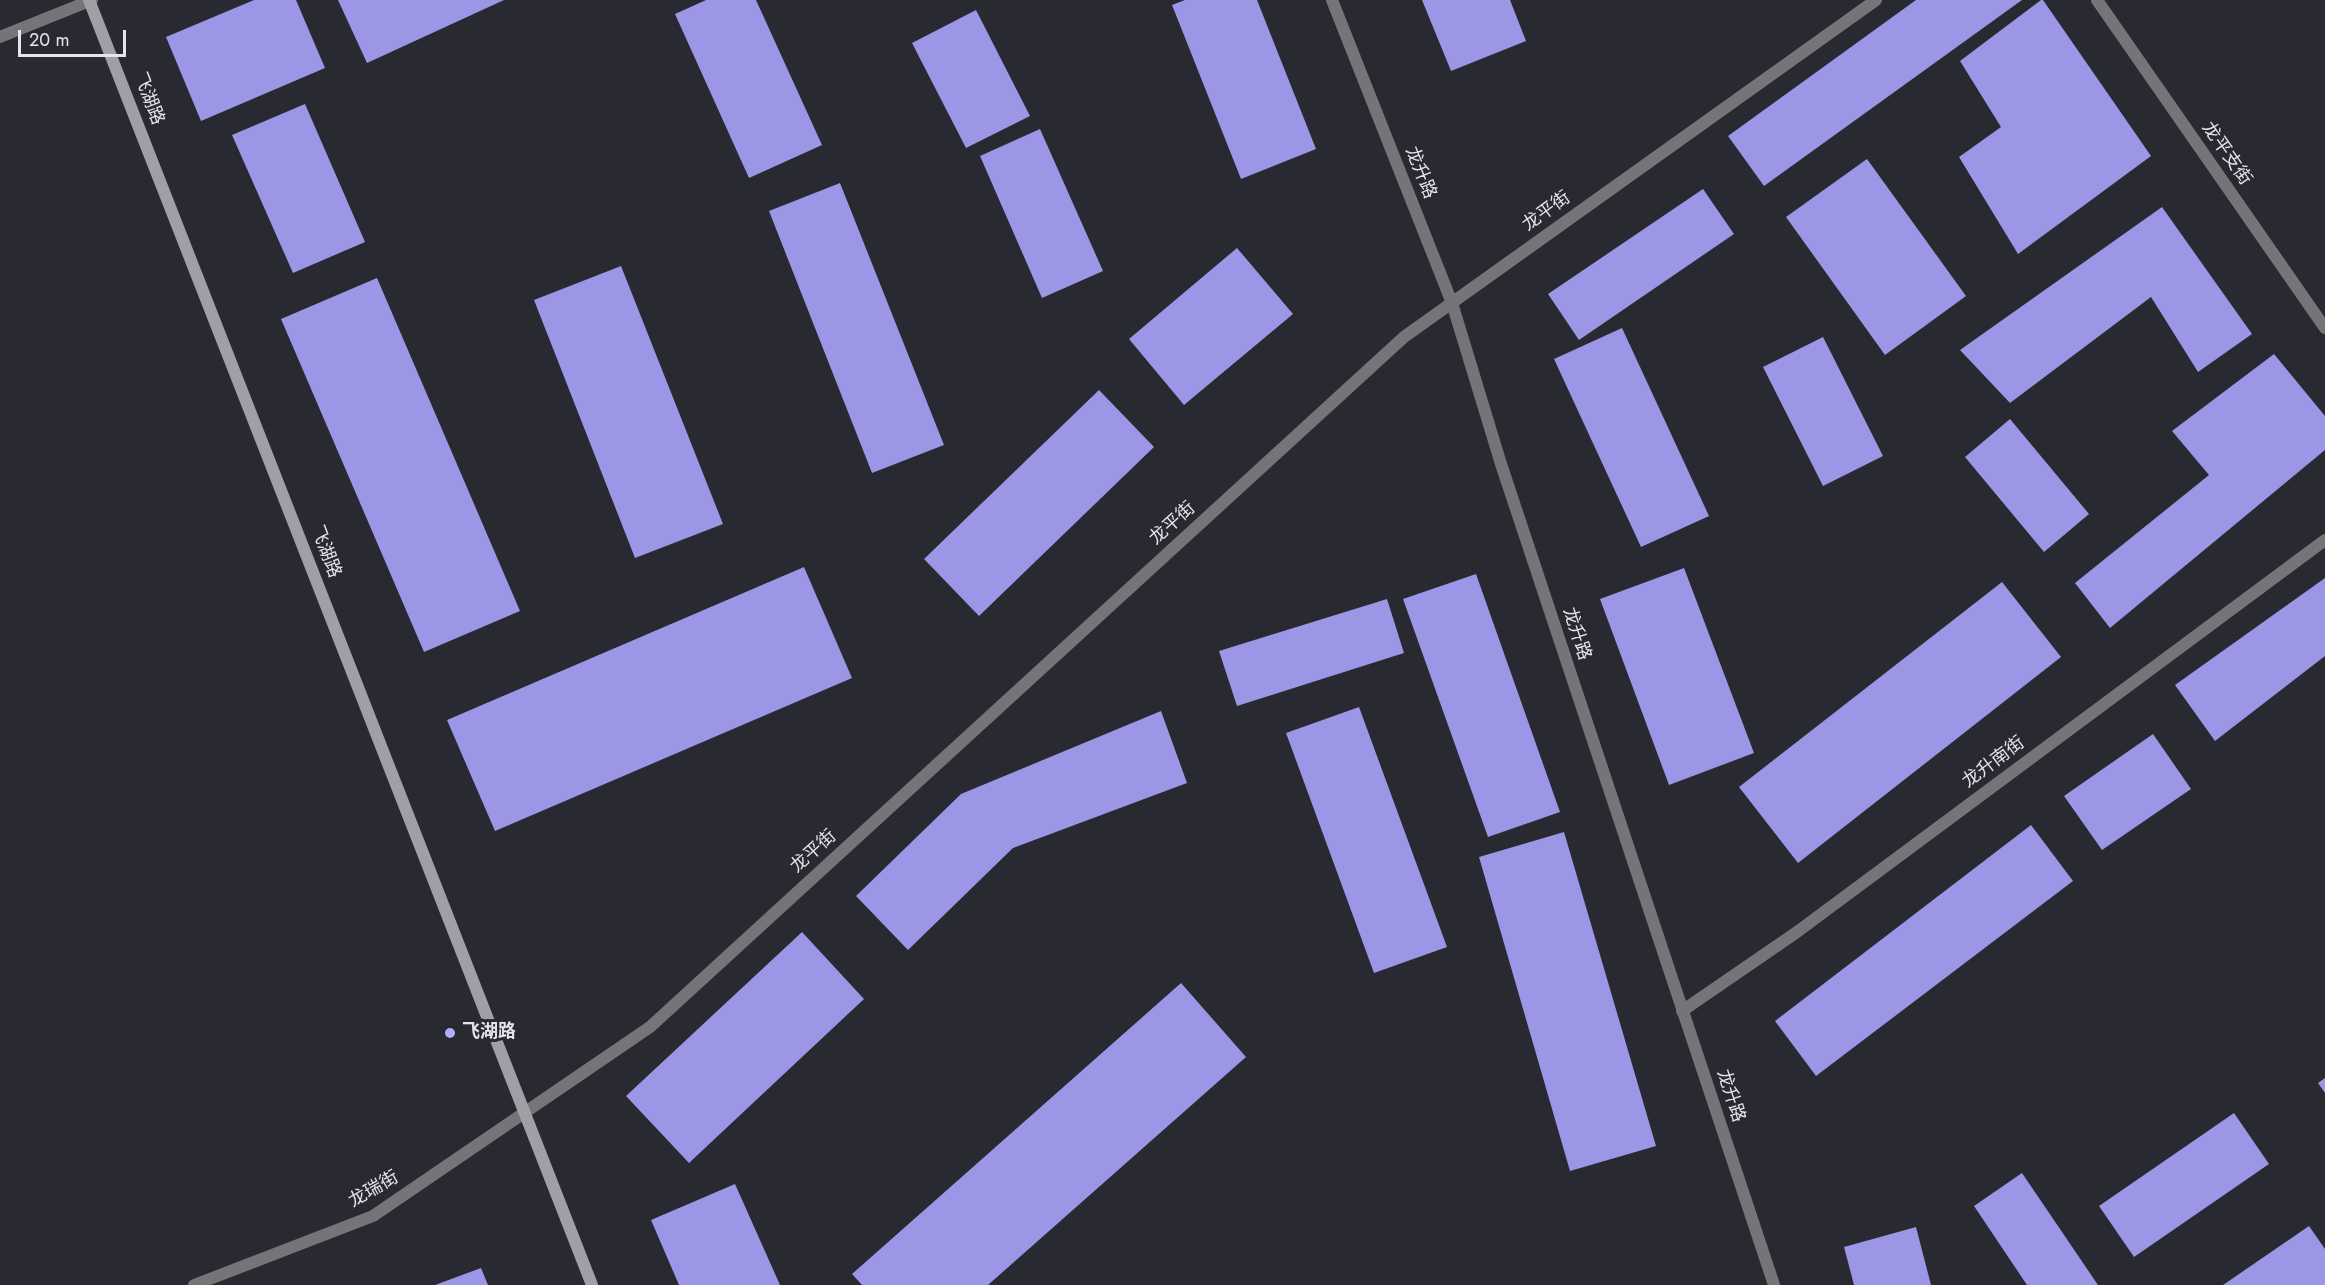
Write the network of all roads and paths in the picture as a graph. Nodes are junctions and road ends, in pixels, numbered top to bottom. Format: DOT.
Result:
graph roads {
  1 [pos="91,0"];
  2 [pos="1332,0"];
  3 [pos="1876,0"];
  4 [pos="2097,0"];
  5 [pos="0,37"];
  6 [pos="1452,303"];
  7 [pos="2325,328"];
  8 [pos="2325,540"];
  9 [pos="1682,1011"];
  10 [pos="524,1112"];
  11 [pos="194,1285"];
  12 [pos="592,1285"];
  13 [pos="1774,1285"];
  1 -- 5 [label="street"];
  1 -- 10 [label="street, 飞湖路"];
  2 -- 6 [label="street, 龙升路"];
  3 -- 6 [label="street, 龙平街"];
  4 -- 7 [label="street, 龙平支街"];
  6 -- 9 [label="street, 龙升路"];
  6 -- 10 [label="street, 龙平街"];
  8 -- 9 [label="street, 龙升南街"];
  9 -- 13 [label="street, 龙升路"];
  10 -- 11 [label="street, 龙瑞街"];
  10 -- 12 [label="street, 飞湖路"];
}
